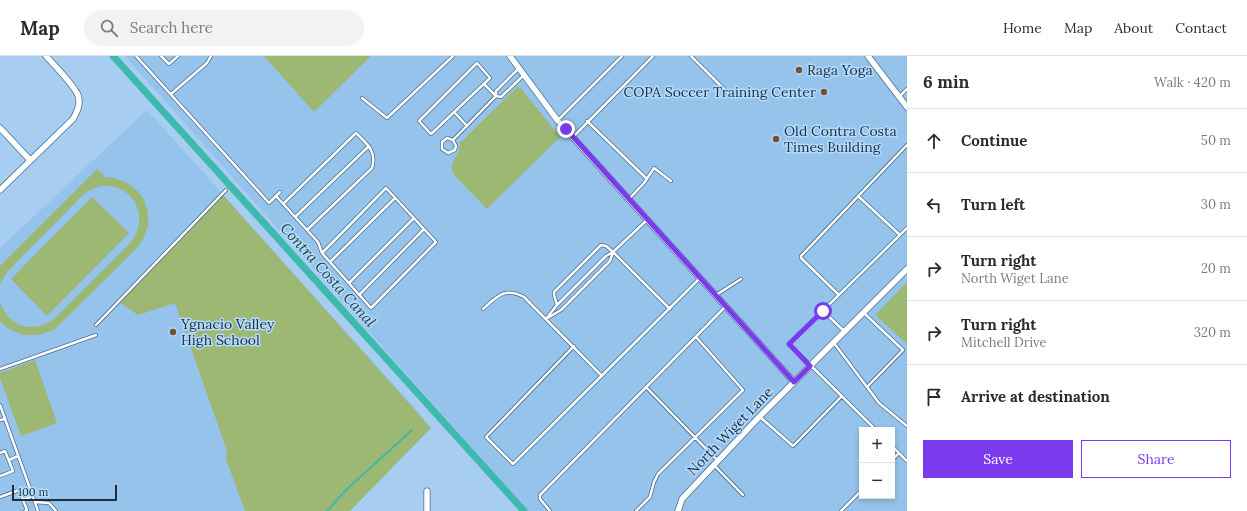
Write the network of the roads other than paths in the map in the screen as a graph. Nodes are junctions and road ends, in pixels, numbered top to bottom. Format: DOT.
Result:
graph roads {
  1 [pos="46,56"];
  2 [pos="136,56"];
  3 [pos="162,56"];
  4 [pos="178,56"];
  5 [pos="211,56"];
  6 [pos="453,56"];
  7 [pos="510,56"];
  8 [pos="622,56"];
  9 [pos="652,56"];
  10 [pos="691,56"];
  11 [pos="868,56"];
  12 [pos="519,68"];
  13 [pos="524,75"];
  14 [pos="484,84"];
  15 [pos="907,89"];
  16 [pos="171,94"];
  17 [pos="729,94"];
  18 [pos="496,96"];
  19 [pos="899,96"];
  20 [pos="362,98"];
  21 [pos="907,107"];
  22 [pos="454,112"];
  23 [pos="558,121"];
  24 [pos="587,121"];
  25 [pos="467,126"];
  26 [pos="0,128"];
  27 [pos="573,137"];
  28 [pos="453,140"];
  29 [pos="907,145"];
  30 [pos="369,146"];
  31 [pos="30,160"];
  32 [pos="647,179"];
  33 [pos="671,181"];
  34 [pos="0,190"];
  35 [pos="226,190"];
  36 [pos="280,192"];
  37 [pos="276,196"];
  38 [pos="858,196"];
  39 [pos="395,198"];
  40 [pos="629,199"];
  41 [pos="283,204"];
  42 [pos="295,217"];
  43 [pos="414,218"];
  44 [pos="647,219"];
  45 [pos="907,228"];
  46 [pos="424,229"];
  47 [pos="306,230"];
  48 [pos="900,235"];
  49 [pos="613,252"];
  50 [pos="322,253"];
  51 [pos="330,262"];
  52 [pos="907,270"];
  53 [pos="700,277"];
  54 [pos="740,279"];
  55 [pos="349,283"];
  56 [pos="359,295"];
  57 [pos="716,295"];
  58 [pos="839,295"];
  59 [pos="557,305"];
  60 [pos="726,306"];
  61 [pos="483,309"];
  62 [pos="670,309"];
  63 [pos="823,311"];
  64 [pos="864,313"];
  65 [pos="546,319"];
  66 [pos="96,325"];
  67 [pos="844,332"];
  68 [pos="96,334"];
  69 [pos="696,337"];
  70 [pos="833,343"];
  71 [pos="574,346"];
  72 [pos="810,366"];
  73 [pos="0,369"];
  74 [pos="602,376"];
  75 [pos="794,382"];
  76 [pos="646,387"];
  77 [pos="867,387"];
  78 [pos="842,396"];
  79 [pos="0,405"];
  80 [pos="760,416"];
  81 [pos="5,419"];
  82 [pos="0,420"];
  83 [pos="907,426"];
  84 [pos="873,427"];
  85 [pos="696,437"];
  86 [pos="895,449"];
  87 [pos="0,453"];
  88 [pos="899,453"];
  89 [pos="18,456"];
  90 [pos="895,457"];
  91 [pos="9,460"];
  92 [pos="907,461"];
  93 [pos="716,463"];
  94 [pos="0,476"];
  95 [pos="427,492"];
  96 [pos="859,493"];
  97 [pos="743,495"];
  98 [pos="33,496"];
  99 [pos="0,497"];
  100 [pos="23,500"];
  101 [pos="35,502"];
  102 [pos="25,511"];
  103 [pos="38,511"];
  104 [pos="56,511"];
  105 [pos="427,511"];
  106 [pos="550,511"];
  107 [pos="636,511"];
  108 [pos="678,511"];
  109 [pos="841,511"];
  1 -- 31 [label="street"];
  2 -- 16 [label="lane"];
  3 -- 4 [label="lane"];
  5 -- 16 [label="lane"];
  6 -- 20 [label="lane"];
  7 -- 12 [label="street"];
  8 -- 23 [label="lane"];
  9 -- 24 [label="lane"];
  10 -- 17 [label="lane"];
  11 -- 19 [label="street"];
  12 -- 13 [label="street"];
  12 -- 18 [label="lane"];
  13 -- 18 [label="lane"];
  13 -- 23 [label="street"];
  14 -- 18 [label="lane"];
  14 -- 22 [label="lane"];
  14 -- 22 [label="lane"];
  15 -- 19 [label="lane"];
  16 -- 37 [label="lane"];
  18 -- 25 [label="lane"];
  19 -- 21 [label="street"];
  22 -- 25 [label="lane"];
  23 -- 27 [label="street"];
  24 -- 27 [label="lane"];
  24 -- 32 [label="lane"];
  25 -- 28 [label="lane"];
  26 -- 31 [label="street"];
  27 -- 40 [label="street"];
  28 -- 28 [label="lane"];
  29 -- 38 [label="lane"];
  30 -- 41 [label="lane"];
  30 -- 42 [label="lane"];
  30 -- 47 [label="lane"];
  31 -- 34 [label="street"];
  32 -- 33 [label="lane"];
  32 -- 40 [label="lane"];
  35 -- 66 [label="lane"];
  36 -- 37 [label="lane"];
  37 -- 41 [label="lane"];
  38 -- 48 [label="lane"];
  38 -- 58 [label="lane"];
  39 -- 43 [label="lane"];
  39 -- 50 [label="lane"];
  39 -- 51 [label="lane"];
  40 -- 44 [label="street"];
  41 -- 42 [label="lane"];
  42 -- 47 [label="lane"];
  43 -- 46 [label="lane"];
  43 -- 55 [label="lane"];
  44 -- 49 [label="lane"];
  44 -- 53 [label="street"];
  45 -- 48 [label="lane"];
  46 -- 56 [label="lane"];
  46 -- 56 [label="lane"];
  47 -- 50 [label="lane"];
  48 -- 58 [label="lane"];
  49 -- 59 [label="lane"];
  49 -- 59 [label="lane"];
  49 -- 62 [label="lane"];
  49 -- 65 [label="lane"];
  50 -- 51 [label="lane"];
  51 -- 55 [label="lane"];
  52 -- 64 [label="street, North Wiget Lane"];
  53 -- 57 [label="street"];
  53 -- 62 [label="lane"];
  54 -- 57 [label="lane"];
  55 -- 56 [label="lane"];
  57 -- 60 [label="street"];
  58 -- 63 [label="lane"];
  59 -- 65 [label="lane"];
  60 -- 69 [label="lane"];
  60 -- 75 [label="street"];
  61 -- 65 [label="lane"];
  62 -- 74 [label="lane"];
  63 -- 67 [label="lane"];
  63 -- 72 [label="lane"];
  64 -- 67 [label="street, North Wiget Lane"];
  64 -- 77 [label="lane"];
  65 -- 71 [label="lane"];
  67 -- 70 [label="street, North Wiget Lane"];
  68 -- 73 [label="lane"];
  69 -- 76 [label="lane"];
  69 -- 85 [label="lane"];
  70 -- 72 [label="street, North Wiget Lane"];
  70 -- 77 [label="lane"];
  71 -- 74 [label="lane"];
  71 -- 74 [label="lane"];
  72 -- 75 [label="street, North Wiget Lane"];
  72 -- 78 [label="lane"];
  75 -- 80 [label="street, North Wiget Lane"];
  76 -- 85 [label="lane"];
  76 -- 106 [label="lane"];
  77 -- 83 [label="lane"];
  78 -- 80 [label="lane"];
  78 -- 84 [label="lane"];
  79 -- 81 [label="lane"];
  80 -- 93 [label="street, North Wiget Lane"];
  81 -- 82 [label="lane"];
  81 -- 89 [label="lane"];
  85 -- 93 [label="lane"];
  85 -- 107 [label="lane"];
  86 -- 88 [label="lane"];
  87 -- 91 [label="lane"];
  88 -- 90 [label="lane"];
  88 -- 92 [label="lane"];
  89 -- 91 [label="lane"];
  89 -- 98 [label="lane"];
  91 -- 94 [label="lane"];
  93 -- 97 [label="lane"];
  93 -- 108 [label="street, North Wiget Lane"];
  95 -- 105 [label="street"];
  96 -- 109 [label="lane"];
  98 -- 100 [label="lane"];
  98 -- 101 [label="lane"];
  99 -- 100 [label="lane"];
  100 -- 102 [label="lane"];
  101 -- 103 [label="lane"];
  101 -- 104 [label="lane"];
}
